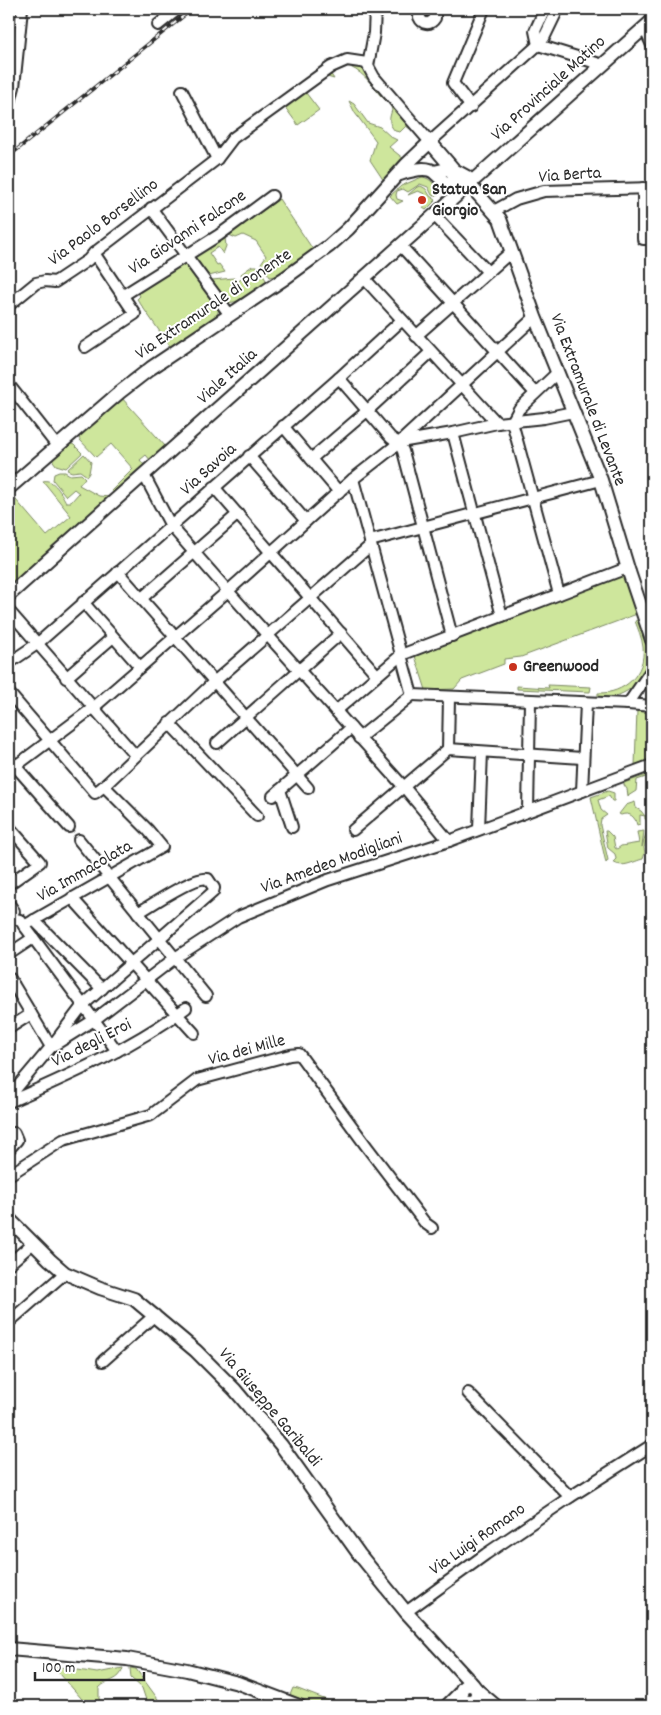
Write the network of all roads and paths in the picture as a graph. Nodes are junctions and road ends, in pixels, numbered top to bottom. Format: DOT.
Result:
graph roads {
  1 [pos="22,9"];
  2 [pos="178,9"];
  3 [pos="375,9"];
  4 [pos="423,9"];
  5 [pos="432,9"];
  6 [pos="484,9"];
  7 [pos="545,9"];
  8 [pos="558,9"];
  9 [pos="652,21"];
  10 [pos="158,25"];
  11 [pos="652,29"];
  12 [pos="538,45"];
  13 [pos="652,45"];
  14 [pos="367,63"];
  15 [pos="603,65"];
  16 [pos="182,90"];
  17 [pos="9,106"];
  18 [pos="471,107"];
  19 [pos="430,142"];
  20 [pos="216,159"];
  21 [pos="450,166"];
  22 [pos="434,172"];
  23 [pos="400,174"];
  24 [pos="442,182"];
  25 [pos="465,187"];
  26 [pos="648,188"];
  27 [pos="272,196"];
  28 [pos="151,208"];
  29 [pos="438,211"];
  30 [pos="494,211"];
  31 [pos="648,239"];
  32 [pos="400,245"];
  33 [pos="512,251"];
  34 [pos="94,253"];
  35 [pos="186,255"];
  36 [pos="488,272"];
  37 [pos="364,278"];
  38 [pos="122,296"];
  39 [pos="453,304"];
  40 [pos="9,305"];
  41 [pos="230,315"];
  42 [pos="535,317"];
  43 [pos="402,320"];
  44 [pos="416,336"];
  45 [pos="85,347"];
  46 [pos="431,352"];
  47 [pos="497,352"];
  48 [pos="557,373"];
  49 [pos="339,378"];
  50 [pos="462,384"];
  51 [pos="9,385"];
  52 [pos="535,392"];
  53 [pos="367,411"];
  54 [pos="573,412"];
  55 [pos="512,422"];
  56 [pos="497,424"];
  57 [pos="283,426"];
  58 [pos="453,434"];
  59 [pos="399,442"];
  60 [pos="57,446"];
  61 [pos="249,456"];
  62 [pos="311,459"];
  63 [pos="144,474"];
  64 [pos="353,479"];
  65 [pos="601,480"];
  66 [pos="214,487"];
  67 [pos="9,488"];
  68 [pos="339,492"];
  69 [pos="533,498"];
  70 [pos="474,513"];
  71 [pos="238,514"];
  72 [pos="306,521"];
  73 [pos="171,526"];
  74 [pos="423,527"];
  75 [pos="371,543"];
  76 [pos="194,552"];
  77 [pos="271,552"];
  78 [pos="628,568"];
  79 [pos="118,572"];
  80 [pos="228,591"];
  81 [pos="559,594"];
  82 [pos="9,595"];
  83 [pos="311,597"];
  84 [pos="142,598"];
  85 [pos="83,602"];
  86 [pos="9,611"];
  87 [pos="502,616"];
  88 [pos="340,633"];
  89 [pos="113,636"];
  90 [pos="268,636"];
  91 [pos="452,636"];
  92 [pos="175,637"];
  93 [pos="652,640"];
  94 [pos="37,644"];
  95 [pos="401,655"];
  96 [pos="9,662"];
  97 [pos="140,668"];
  98 [pos="652,669"];
  99 [pos="299,670"];
  100 [pos="377,675"];
  101 [pos="66,678"];
  102 [pos="214,682"];
  103 [pos="9,693"];
  104 [pos="412,695"];
  105 [pos="448,698"];
  106 [pos="530,701"];
  107 [pos="586,703"];
  108 [pos="628,704"];
  109 [pos="652,706"];
  110 [pos="93,708"];
  111 [pos="336,711"];
  112 [pos="247,717"];
  113 [pos="169,723"];
  114 [pos="350,728"];
  115 [pos="359,738"];
  116 [pos="50,741"];
  117 [pos="217,743"];
  118 [pos="448,749"];
  119 [pos="482,752"];
  120 [pos="135,755"];
  121 [pos="529,755"];
  122 [pos="582,758"];
  123 [pos="652,765"];
  124 [pos="11,766"];
  125 [pos="296,775"];
  126 [pos="104,786"];
  127 [pos="404,786"];
  128 [pos="308,788"];
  129 [pos="582,791"];
  130 [pos="528,811"];
  131 [pos="257,816"];
  132 [pos="9,827"];
  133 [pos="69,827"];
  134 [pos="292,828"];
  135 [pos="479,829"];
  136 [pos="353,830"];
  137 [pos="79,840"];
  138 [pos="449,841"];
  139 [pos="109,877"];
  140 [pos="9,884"];
  141 [pos="72,898"];
  142 [pos="11,911"];
  143 [pos="138,913"];
  144 [pos="34,920"];
  145 [pos="24,926"];
  146 [pos="33,938"];
  147 [pos="159,939"];
  148 [pos="9,954"];
  149 [pos="175,958"];
  150 [pos="131,964"];
  151 [pos="9,977"];
  152 [pos="145,979"];
  153 [pos="102,989"];
  154 [pos="206,996"];
  155 [pos="83,1005"];
  156 [pos="186,1008"];
  157 [pos="32,1014"];
  158 [pos="177,1015"];
  159 [pos="94,1020"];
  160 [pos="9,1028"];
  161 [pos="194,1033"];
  162 [pos="51,1047"];
  163 [pos="117,1051"];
  164 [pos="9,1097"];
  165 [pos="9,1102"];
  166 [pos="9,1134"];
  167 [pos="9,1149"];
  168 [pos="9,1175"];
  169 [pos="9,1219"];
  170 [pos="432,1228"];
  171 [pos="33,1243"];
  172 [pos="9,1264"];
  173 [pos="65,1273"];
  174 [pos="155,1315"];
  175 [pos="9,1322"];
  176 [pos="103,1361"];
  177 [pos="468,1393"];
  178 [pos="652,1445"];
  179 [pos="570,1496"];
  180 [pos="406,1612"];
  181 [pos="9,1649"];
  182 [pos="468,1695"];
  183 [pos="493,1703"];
  184 [pos="299,1706"];
  185 [pos="447,1706"];
  1 -- 17 [label="street"];
  2 -- 10 [label="street"];
  3 -- 14 [label="street"];
  4 -- 5 [label="street"];
  6 -- 18 [label="street"];
  7 -- 12 [label="street"];
  8 -- 12 [label="street"];
  9 -- 15 [label="main road, Via Provinciale Matino"];
  11 -- 13 [label="street"];
  12 -- 15 [label="street"];
  12 -- 18 [label="street"];
  14 -- 19 [label="street"];
  14 -- 20 [label="street, Via Paolo Borsellino"];
  15 -- 25 [label="main road, Via Provinciale Matino"];
  16 -- 20 [label="street"];
  18 -- 19 [label="street"];
  19 -- 21 [label="main road, Via Extramurale di Levante"];
  19 -- 23 [label="main road, Via Extramurale di Ponente"];
  20 -- 28 [label="street, Via Paolo Borsellino"];
  21 -- 22 [label="main road"];
  21 -- 25 [label="main road, Via Extramurale di Levante"];
  22 -- 23 [label="main road"];
  22 -- 24 [label="main road"];
  23 -- 41 [label="main road, Via Extramurale di Ponente"];
  24 -- 25 [label="main road"];
  24 -- 29 [label="main road"];
  25 -- 29 [label="main road, Viale Italia"];
  25 -- 30 [label="main road, Via Extramurale di Levante"];
  26 -- 30 [label="street, Via Berta"];
  26 -- 31 [label="street"];
  27 -- 35 [label="street, Via Giovanni Falcone"];
  28 -- 34 [label="street, Via Paolo Borsellino"];
  28 -- 35 [label="street"];
  29 -- 32 [label="main road, Viale Italia"];
  29 -- 36 [label="street"];
  30 -- 33 [label="main road, Via Extramurale di Levante"];
  32 -- 37 [label="main road, Viale Italia"];
  32 -- 39 [label="street"];
  33 -- 36 [label="street"];
  33 -- 42 [label="main road, Via Extramurale di Levante"];
  34 -- 38 [label="street"];
  34 -- 40 [label="street, Via Paolo Borsellino"];
  35 -- 38 [label="street, Via Giovanni Falcone"];
  35 -- 41 [label="street"];
  36 -- 39 [label="street"];
  37 -- 43 [label="street"];
  37 -- 63 [label="main road, Viale Italia"];
  38 -- 45 [label="street"];
  39 -- 44 [label="street"];
  39 -- 47 [label="street"];
  41 -- 60 [label="main road, Via Extramurale di Ponente"];
  42 -- 47 [label="street"];
  42 -- 48 [label="main road, Via Extramurale di Levante"];
  43 -- 44 [label="street"];
  43 -- 49 [label="street, Via Savoia"];
  44 -- 46 [label="street"];
  46 -- 50 [label="street"];
  46 -- 53 [label="street"];
  47 -- 50 [label="street"];
  47 -- 52 [label="street"];
  48 -- 52 [label="street"];
  48 -- 54 [label="main road, Via Extramurale di Levante"];
  49 -- 53 [label="street"];
  49 -- 57 [label="street, Via Savoia"];
  50 -- 56 [label="street"];
  50 -- 59 [label="street"];
  51 -- 60 [label="street"];
  52 -- 55 [label="street"];
  53 -- 59 [label="street"];
  53 -- 62 [label="street"];
  54 -- 55 [label="street"];
  54 -- 65 [label="main road, Via Extramurale di Levante"];
  55 -- 56 [label="street"];
  55 -- 69 [label="street"];
  56 -- 58 [label="street"];
  57 -- 61 [label="street, Via Savoia"];
  57 -- 62 [label="street"];
  58 -- 59 [label="street"];
  58 -- 70 [label="street"];
  59 -- 64 [label="street"];
  59 -- 74 [label="street"];
  60 -- 67 [label="main road, Via Extramurale di Ponente"];
  61 -- 66 [label="street, Via Savoia"];
  61 -- 72 [label="street"];
  62 -- 68 [label="street"];
  63 -- 73 [label="street"];
  63 -- 82 [label="main road, Viale Italia"];
  64 -- 68 [label="street"];
  64 -- 75 [label="street"];
  65 -- 69 [label="street"];
  65 -- 78 [label="main road, Via Extramurale di Levante"];
  66 -- 71 [label="street"];
  66 -- 73 [label="street, Via Savoia"];
  68 -- 72 [label="street"];
  69 -- 70 [label="street"];
  69 -- 81 [label="street"];
  70 -- 74 [label="street"];
  70 -- 87 [label="street"];
  71 -- 76 [label="street"];
  71 -- 77 [label="street"];
  72 -- 77 [label="street"];
  73 -- 76 [label="street"];
  73 -- 79 [label="street, Via Savoia"];
  74 -- 75 [label="street"];
  74 -- 91 [label="street"];
  75 -- 83 [label="street"];
  75 -- 95 [label="street"];
  76 -- 80 [label="street"];
  76 -- 84 [label="street"];
  77 -- 80 [label="street"];
  77 -- 83 [label="street"];
  78 -- 81 [label="street"];
  78 -- 93 [label="main road, Via Extramurale di Levante"];
  79 -- 84 [label="street"];
  79 -- 85 [label="street, Via Savoia"];
  80 -- 90 [label="street"];
  80 -- 92 [label="street"];
  81 -- 87 [label="street"];
  83 -- 88 [label="street"];
  83 -- 90 [label="street"];
  84 -- 92 [label="street"];
  85 -- 89 [label="street"];
  85 -- 94 [label="street, Via Savoia"];
  86 -- 94 [label="street"];
  87 -- 91 [label="street"];
  88 -- 99 [label="street"];
  88 -- 100 [label="street"];
  89 -- 97 [label="street"];
  89 -- 101 [label="street"];
  90 -- 99 [label="street"];
  90 -- 102 [label="street"];
  91 -- 95 [label="street"];
  92 -- 97 [label="street"];
  92 -- 102 [label="street"];
  94 -- 96 [label="street, Via Savoia"];
  94 -- 101 [label="street"];
  95 -- 100 [label="street"];
  95 -- 104 [label="street"];
  97 -- 110 [label="street"];
  98 -- 108 [label="street"];
  99 -- 111 [label="street"];
  99 -- 112 [label="street"];
  100 -- 111 [label="street"];
  101 -- 110 [label="street"];
  102 -- 112 [label="street"];
  102 -- 113 [label="street"];
  103 -- 116 [label="street"];
  104 -- 105 [label="street"];
  104 -- 115 [label="street"];
  105 -- 106 [label="street"];
  105 -- 118 [label="street"];
  106 -- 107 [label="street"];
  106 -- 121 [label="street"];
  107 -- 108 [label="street"];
  107 -- 122 [label="street"];
  108 -- 109 [label="street"];
  110 -- 116 [label="street"];
  110 -- 120 [label="street"];
  111 -- 114 [label="street"];
  112 -- 117 [label="street"];
  112 -- 125 [label="street"];
  113 -- 120 [label="street"];
  113 -- 131 [label="street"];
  114 -- 115 [label="street"];
  114 -- 125 [label="street"];
  115 -- 127 [label="street"];
  116 -- 124 [label="street"];
  116 -- 126 [label="street"];
  118 -- 119 [label="street"];
  118 -- 127 [label="street"];
  119 -- 121 [label="street"];
  119 -- 135 [label="street"];
  120 -- 126 [label="street"];
  121 -- 122 [label="street"];
  121 -- 130 [label="street"];
  122 -- 129 [label="street"];
  123 -- 129 [label="street, Via Amedeo Modigliani"];
  124 -- 133 [label="street"];
  125 -- 128 [label="street"];
  125 -- 134 [label="street"];
  126 -- 139 [label="street, Via Immacolata"];
  127 -- 136 [label="street"];
  127 -- 138 [label="street"];
  129 -- 130 [label="street, Via Amedeo Modigliani"];
  130 -- 135 [label="street, Via Amedeo Modigliani"];
  132 -- 140 [label="street"];
  135 -- 138 [label="street, Via Amedeo Modigliani"];
  137 -- 139 [label="street"];
  138 -- 149 [label="street, Via Amedeo Modigliani"];
  139 -- 141 [label="street, Via Immacolata"];
  139 -- 143 [label="street"];
  141 -- 144 [label="street, Via Immacolata"];
  141 -- 150 [label="street"];
  142 -- 145 [label="street"];
  143 -- 147 [label="street"];
  143 -- 147 [label="street"];
  144 -- 145 [label="street, Via Immacolata"];
  144 -- 153 [label="street"];
  145 -- 146 [label="street"];
  146 -- 148 [label="street"];
  146 -- 155 [label="street"];
  147 -- 149 [label="street"];
  147 -- 150 [label="street"];
  149 -- 152 [label="street, Via Amedeo Modigliani"];
  149 -- 154 [label="street"];
  150 -- 152 [label="street"];
  150 -- 153 [label="street"];
  151 -- 157 [label="street"];
  152 -- 158 [label="street"];
  152 -- 159 [label="street, Via Amedeo Modigliani"];
  153 -- 155 [label="street"];
  155 -- 159 [label="street"];
  155 -- 162 [label="street"];
  156 -- 158 [label="street, Via degli Eroi"];
  157 -- 160 [label="street"];
  157 -- 162 [label="street"];
  158 -- 161 [label="street"];
  158 -- 163 [label="street, Via degli Eroi"];
  159 -- 162 [label="street, Via Amedeo Modigliani"];
  159 -- 163 [label="street"];
  162 -- 164 [label="street"];
  163 -- 165 [label="street, Via degli Eroi"];
  166 -- 167 [label="street"];
  168 -- 170 [label="street, Via dei Mille"];
  169 -- 171 [label="main road, Via Giuseppe Garibaldi"];
  171 -- 172 [label="street"];
  171 -- 173 [label="main road, Via Giuseppe Garibaldi"];
  173 -- 174 [label="main road, Via Giuseppe Garibaldi"];
  173 -- 175 [label="street"];
  174 -- 176 [label="street"];
  174 -- 180 [label="main road, Via Giuseppe Garibaldi"];
  177 -- 179 [label="street"];
  178 -- 179 [label="street, Via Luigi Romano"];
  179 -- 180 [label="street, Via Luigi Romano"];
  180 -- 182 [label="main road, Via Giuseppe Garibaldi"];
  181 -- 184 [label="main road"];
  182 -- 183 [label="main road"];
  182 -- 185 [label="main road"];
}
